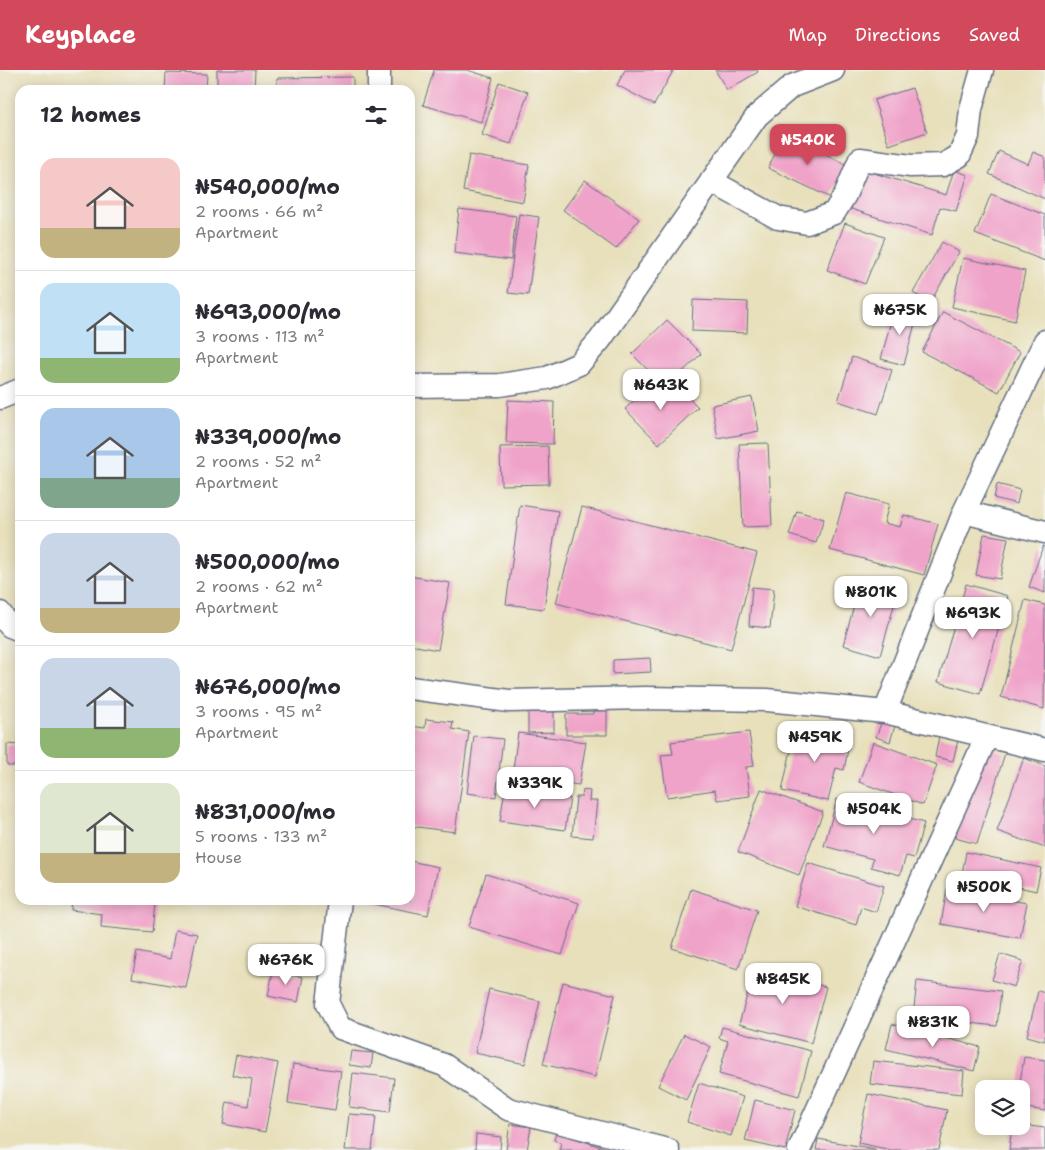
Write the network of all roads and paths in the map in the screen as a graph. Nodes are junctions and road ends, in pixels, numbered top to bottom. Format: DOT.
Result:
graph roads {
  1 [pos="379,70"];
  2 [pos="833,70"];
  3 [pos="982,70"];
  4 [pos="379,85"];
  5 [pos="711,181"];
  6 [pos="1045,341"];
  7 [pos="415,386"];
  8 [pos="15,392"];
  9 [pos="0,398"];
  10 [pos="964,512"];
  11 [pos="1045,532"];
  12 [pos="0,614"];
  13 [pos="15,628"];
  14 [pos="415,689"];
  15 [pos="885,712"];
  16 [pos="987,736"];
  17 [pos="1045,750"];
  18 [pos="339,905"];
  19 [pos="668,1150"];
  20 [pos="799,1150"];
  1 -- 4 [label="street"];
  2 -- 5 [label="street"];
  3 -- 5 [label="street"];
  5 -- 7 [label="street"];
  6 -- 10 [label="street"];
  8 -- 9 [label="street"];
  10 -- 11 [label="street"];
  10 -- 15 [label="street"];
  12 -- 13 [label="street"];
  14 -- 15 [label="street"];
  15 -- 16 [label="street"];
  16 -- 17 [label="street"];
  16 -- 20 [label="street"];
  18 -- 19 [label="street"];
}
